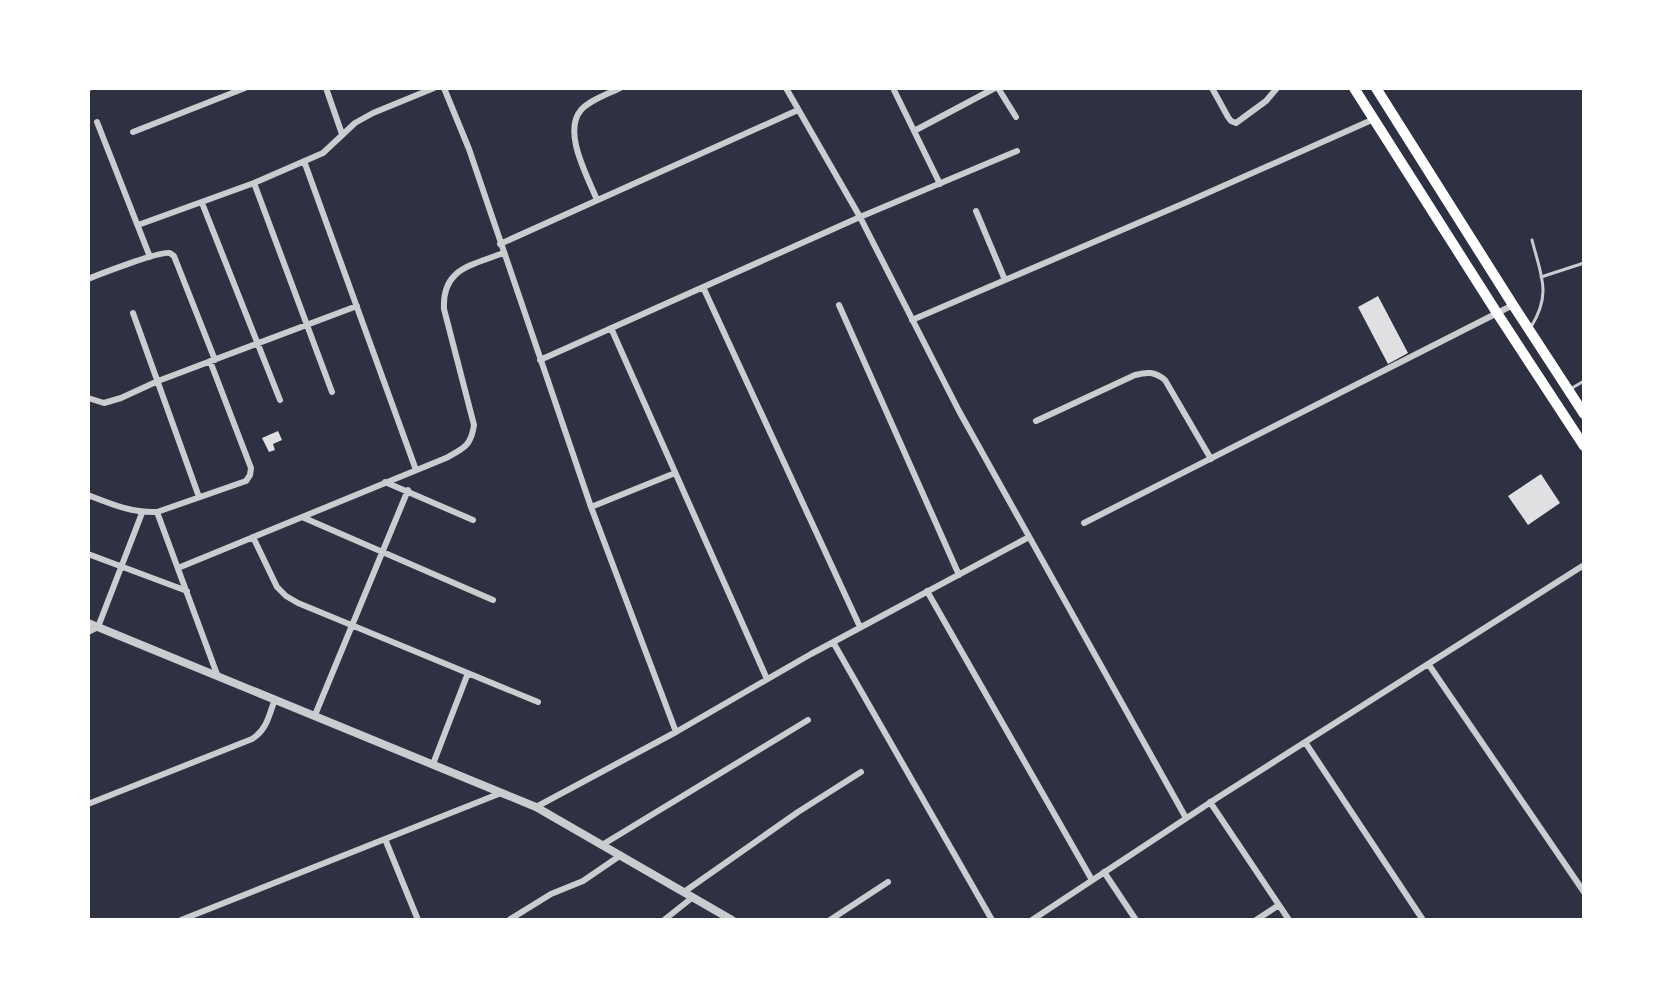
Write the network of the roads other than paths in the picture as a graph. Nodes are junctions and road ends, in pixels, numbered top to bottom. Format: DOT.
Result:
graph roads {
  1 [pos="245,88"];
  2 [pos="326,88"];
  3 [pos="434,88"];
  4 [pos="444,88"];
  5 [pos="620,88"];
  6 [pos="786,88"];
  7 [pos="893,88"];
  8 [pos="996,88"];
  9 [pos="1212,88"];
  10 [pos="1277,88"];
  11 [pos="1354,88"];
  12 [pos="1376,88"];
  13 [pos="798,110"];
  14 [pos="1016,117"];
  15 [pos="1374,119"];
  16 [pos="97,122"];
  17 [pos="914,131"];
  18 [pos="133,132"];
  19 [pos="342,134"];
  20 [pos="1017,151"];
  21 [pos="304,161"];
  22 [pos="254,183"];
  23 [pos="940,184"];
  24 [pos="597,200"];
  25 [pos="202,203"];
  26 [pos="976,211"];
  27 [pos="860,217"];
  28 [pos="138,225"];
  29 [pos="1532,240"];
  30 [pos="500,244"];
  31 [pos="503,253"];
  32 [pos="150,257"];
  33 [pos="1584,263"];
  34 [pos="88,267"];
  35 [pos="1541,277"];
  36 [pos="90,278"];
  37 [pos="1005,280"];
  38 [pos="703,287"];
  39 [pos="839,305"];
  40 [pos="1513,305"];
  41 [pos="357,306"];
  42 [pos="133,313"];
  43 [pos="1497,313"];
  44 [pos="912,320"];
  45 [pos="306,324"];
  46 [pos="611,328"];
  47 [pos="1529,330"];
  48 [pos="259,343"];
  49 [pos="212,360"];
  50 [pos="540,360"];
  51 [pos="158,381"];
  52 [pos="1584,381"];
  53 [pos="1568,390"];
  54 [pos="332,392"];
  55 [pos="88,398"];
  56 [pos="280,400"];
  57 [pos="1584,414"];
  58 [pos="1036,421"];
  59 [pos="1584,446"];
  60 [pos="1211,459"];
  61 [pos="416,470"];
  62 [pos="675,473"];
  63 [pos="385,482"];
  64 [pos="408,490"];
  65 [pos="88,495"];
  66 [pos="199,497"];
  67 [pos="591,507"];
  68 [pos="157,512"];
  69 [pos="142,513"];
  70 [pos="302,516"];
  71 [pos="473,520"];
  72 [pos="1084,523"];
  73 [pos="253,537"];
  74 [pos="1029,537"];
  75 [pos="382,550"];
  76 [pos="88,554"];
  77 [pos="1584,565"];
  78 [pos="121,567"];
  79 [pos="178,568"];
  80 [pos="959,575"];
  81 [pos="187,591"];
  82 [pos="927,591"];
  83 [pos="493,600"];
  84 [pos="88,623"];
  85 [pos="351,625"];
  86 [pos="98,627"];
  87 [pos="860,627"];
  88 [pos="88,632"];
  89 [pos="833,642"];
  90 [pos="1429,665"];
  91 [pos="468,673"];
  92 [pos="218,677"];
  93 [pos="767,679"];
  94 [pos="275,699"];
  95 [pos="538,702"];
  96 [pos="315,715"];
  97 [pos="808,720"];
  98 [pos="676,732"];
  99 [pos="1305,742"];
  100 [pos="433,764"];
  101 [pos="861,772"];
  102 [pos="501,793"];
  103 [pos="1210,802"];
  104 [pos="88,804"];
  105 [pos="536,807"];
  106 [pos="1186,818"];
  107 [pos="385,839"];
  108 [pos="602,845"];
  109 [pos="621,855"];
  110 [pos="1104,872"];
  111 [pos="1092,880"];
  112 [pos="888,882"];
  113 [pos="684,892"];
  114 [pos="1584,892"];
  115 [pos="693,897"];
  116 [pos="1279,905"];
  117 [pos="181,920"];
  118 [pos="418,920"];
  119 [pos="509,920"];
  120 [pos="664,920"];
  121 [pos="732,920"];
  122 [pos="830,920"];
  123 [pos="992,920"];
  124 [pos="1032,920"];
  125 [pos="1136,920"];
  126 [pos="1256,920"];
  127 [pos="1289,920"];
  128 [pos="1423,920"];
  1 -- 18 [label="street"];
  2 -- 19 [label="street"];
  3 -- 19 [label="street"];
  4 -- 30 [label="street"];
  5 -- 24 [label="street"];
  6 -- 13 [label="street"];
  7 -- 17 [label="street"];
  8 -- 14 [label="street"];
  8 -- 17 [label="street"];
  9 -- 10 [label="street"];
  11 -- 15 [label="main road"];
  12 -- 40 [label="main road"];
  13 -- 24 [label="street"];
  13 -- 27 [label="street"];
  15 -- 37 [label="street"];
  15 -- 43 [label="main road"];
  16 -- 28 [label="street"];
  17 -- 23 [label="street"];
  19 -- 21 [label="street"];
  20 -- 23 [label="street"];
  21 -- 22 [label="street"];
  21 -- 41 [label="street"];
  22 -- 25 [label="street"];
  22 -- 45 [label="street"];
  23 -- 27 [label="street"];
  24 -- 30 [label="street"];
  25 -- 28 [label="street"];
  25 -- 48 [label="street"];
  26 -- 37 [label="street"];
  27 -- 38 [label="street"];
  27 -- 44 [label="street"];
  28 -- 32 [label="street"];
  29 -- 35 [label="lane"];
  30 -- 31 [label="street"];
  31 -- 50 [label="street"];
  31 -- 61 [label="street"];
  32 -- 36 [label="street"];
  32 -- 49 [label="street"];
  33 -- 35 [label="lane"];
  34 -- 36 [label="street"];
  35 -- 47 [label="lane"];
  37 -- 44 [label="street"];
  38 -- 46 [label="street"];
  38 -- 87 [label="street"];
  39 -- 80 [label="street"];
  40 -- 43 [label="street"];
  40 -- 47 [label="main road"];
  41 -- 45 [label="street"];
  41 -- 61 [label="street"];
  42 -- 51 [label="street"];
  43 -- 59 [label="main road"];
  43 -- 60 [label="street"];
  44 -- 74 [label="street"];
  45 -- 48 [label="street"];
  45 -- 54 [label="street"];
  46 -- 50 [label="street"];
  46 -- 62 [label="street"];
  47 -- 53 [label="main road"];
  48 -- 49 [label="street"];
  48 -- 56 [label="street"];
  49 -- 51 [label="street"];
  49 -- 66 [label="street"];
  50 -- 67 [label="street"];
  51 -- 55 [label="street"];
  51 -- 66 [label="street"];
  52 -- 53 [label="lane"];
  53 -- 57 [label="main road"];
  58 -- 60 [label="street"];
  60 -- 72 [label="street"];
  61 -- 63 [label="street"];
  62 -- 67 [label="street"];
  62 -- 93 [label="street"];
  63 -- 64 [label="street"];
  63 -- 70 [label="street"];
  64 -- 71 [label="street"];
  64 -- 75 [label="street"];
  65 -- 69 [label="street"];
  66 -- 68 [label="street"];
  67 -- 98 [label="street"];
  68 -- 69 [label="street"];
  68 -- 79 [label="street"];
  69 -- 78 [label="street"];
  70 -- 73 [label="street"];
  70 -- 75 [label="street"];
  73 -- 79 [label="street"];
  73 -- 85 [label="street"];
  74 -- 80 [label="street"];
  74 -- 106 [label="street"];
  75 -- 83 [label="street"];
  75 -- 85 [label="street"];
  76 -- 78 [label="street"];
  77 -- 90 [label="street"];
  78 -- 81 [label="street"];
  78 -- 86 [label="street"];
  79 -- 81 [label="street"];
  80 -- 82 [label="street"];
  81 -- 92 [label="street"];
  82 -- 87 [label="street"];
  82 -- 111 [label="street"];
  84 -- 86 [label="street"];
  85 -- 91 [label="street"];
  85 -- 96 [label="street"];
  86 -- 88 [label="street"];
  86 -- 92 [label="street"];
  87 -- 89 [label="street"];
  89 -- 93 [label="street"];
  89 -- 123 [label="street"];
  90 -- 99 [label="street"];
  90 -- 114 [label="street"];
  91 -- 95 [label="street"];
  91 -- 100 [label="street"];
  92 -- 94 [label="street"];
  93 -- 98 [label="street"];
  94 -- 96 [label="street"];
  94 -- 104 [label="street"];
  96 -- 100 [label="street"];
  97 -- 108 [label="street"];
  98 -- 105 [label="street"];
  99 -- 103 [label="street"];
  99 -- 128 [label="street"];
  100 -- 102 [label="street"];
  101 -- 113 [label="street"];
  102 -- 105 [label="street"];
  102 -- 107 [label="street"];
  103 -- 106 [label="street"];
  103 -- 116 [label="street"];
  105 -- 108 [label="street"];
  106 -- 110 [label="street"];
  107 -- 117 [label="street"];
  107 -- 118 [label="street"];
  108 -- 109 [label="street"];
  109 -- 113 [label="street"];
  109 -- 119 [label="street"];
  110 -- 111 [label="street"];
  110 -- 125 [label="street"];
  111 -- 124 [label="street"];
  112 -- 122 [label="street"];
  113 -- 115 [label="street"];
  115 -- 120 [label="street"];
  115 -- 121 [label="street"];
  116 -- 126 [label="street"];
  116 -- 127 [label="street"];
}
